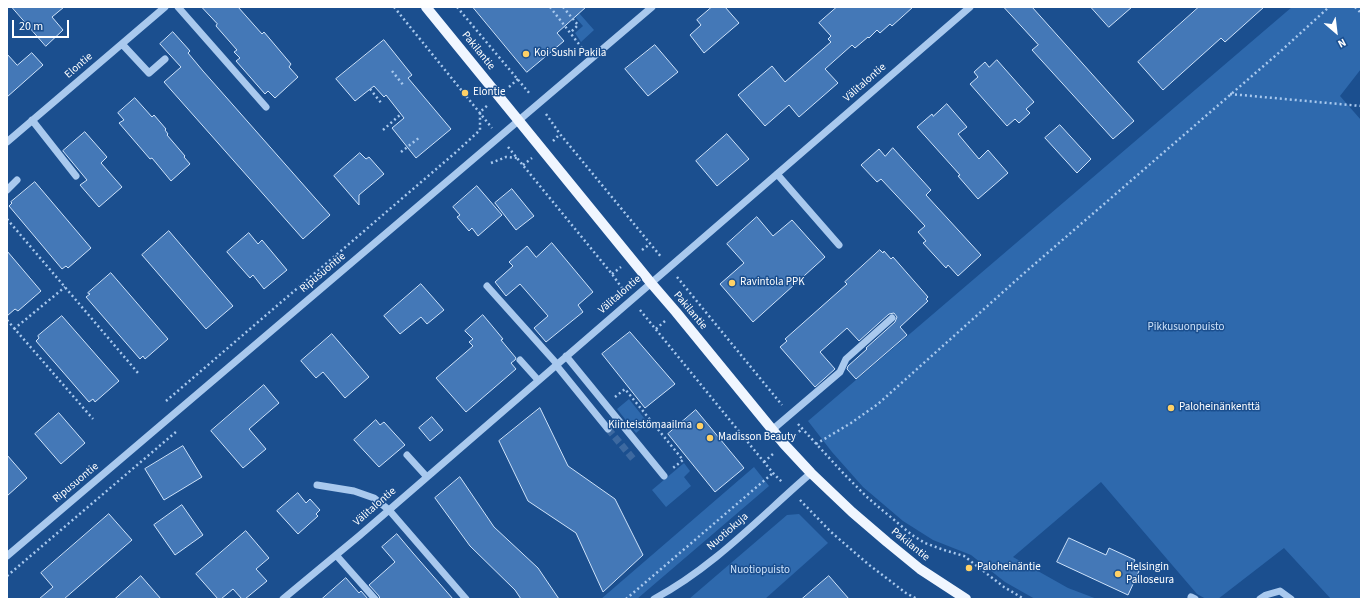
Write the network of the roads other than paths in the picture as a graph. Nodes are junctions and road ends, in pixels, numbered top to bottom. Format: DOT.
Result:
graph roads {
  1 [pos="165,7"];
  2 [pos="178,7"];
  3 [pos="426,7"];
  4 [pos="652,7"];
  5 [pos="970,7"];
  6 [pos="122,44"];
  7 [pos="165,59"];
  8 [pos="266,107"];
  9 [pos="32,120"];
  10 [pos="519,120"];
  11 [pos="7,142"];
  12 [pos="777,174"];
  13 [pos="76,176"];
  14 [pos="17,180"];
  15 [pos="7,190"];
  16 [pos="839,245"];
  17 [pos="651,284"];
  18 [pos="487,286"];
  19 [pos="892,318"];
  20 [pos="566,356"];
  21 [pos="520,360"];
  22 [pos="556,365"];
  23 [pos="538,380"];
  24 [pos="608,429"];
  25 [pos="772,430"];
  26 [pos="407,455"];
  27 [pos="811,473"];
  28 [pos="427,476"];
  29 [pos="664,476"];
  30 [pos="318,485"];
  31 [pos="389,510"];
  32 [pos="336,555"];
  33 [pos="7,556"];
  34 [pos="283,599"];
  35 [pos="375,599"];
  36 [pos="466,599"];
  37 [pos="654,599"];
  38 [pos="966,599"];
  39 [pos="1260,599"];
  40 [pos="1290,599"];
  1 -- 6 [label="street, Elontie"];
  2 -- 8 [label="street"];
  3 -- 10 [label="main road, Pakilantie"];
  4 -- 10 [label="street, Ripusuontie"];
  5 -- 12 [label="street, Välitalontie"];
  6 -- 7 [label="street"];
  6 -- 9 [label="street, Elontie"];
  9 -- 11 [label="street, Elontie"];
  9 -- 13 [label="street"];
  10 -- 17 [label="main road, Pakilantie"];
  10 -- 33 [label="street, Ripusuontie"];
  12 -- 16 [label="street"];
  12 -- 17 [label="street, Välitalontie"];
  14 -- 15 [label="street"];
  17 -- 20 [label="street, Välitalontie"];
  17 -- 25 [label="main road, Pakilantie"];
  18 -- 22 [label="street"];
  19 -- 25 [label="street"];
  20 -- 22 [label="street, Välitalontie"];
  20 -- 29 [label="street"];
  21 -- 23 [label="street"];
  22 -- 23 [label="street, Välitalontie"];
  22 -- 24 [label="street"];
  23 -- 28 [label="street, Välitalontie"];
  25 -- 27 [label="main road, Pakilantie"];
  26 -- 28 [label="street"];
  27 -- 37 [label="street, Nuotiokuja"];
  27 -- 38 [label="main road, Pakilantie"];
  28 -- 31 [label="street, Välitalontie"];
  30 -- 31 [label="street"];
  31 -- 32 [label="street, Välitalontie"];
  31 -- 36 [label="street"];
  32 -- 34 [label="street, Välitalontie"];
  32 -- 35 [label="street"];
  39 -- 40 [label="street"];
}
